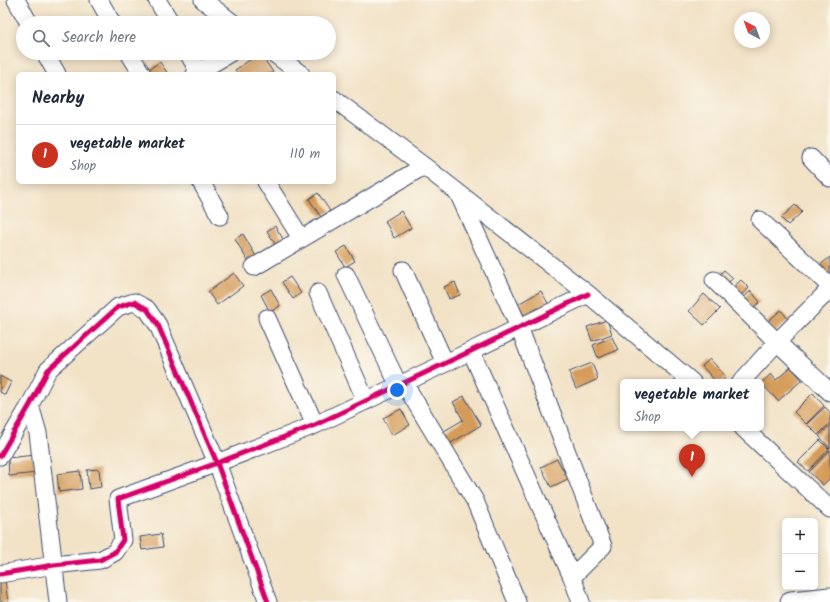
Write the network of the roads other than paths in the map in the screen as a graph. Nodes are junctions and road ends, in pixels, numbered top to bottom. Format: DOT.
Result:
graph roads {
  1 [pos="16,0"];
  2 [pos="98,0"];
  3 [pos="157,0"];
  4 [pos="203,0"];
  5 [pos="25,16"];
  6 [pos="108,16"];
  7 [pos="167,16"];
  8 [pos="224,16"];
  9 [pos="49,60"];
  10 [pos="133,60"];
  11 [pos="192,60"];
  12 [pos="219,60"];
  13 [pos="282,60"];
  14 [pos="56,72"];
  15 [pos="141,72"];
  16 [pos="198,72"];
  17 [pos="200,72"];
  18 [pos="298,72"];
  19 [pos="336,100"];
  20 [pos="811,158"];
  21 [pos="424,166"];
  22 [pos="830,178"];
  23 [pos="202,184"];
  24 [pos="267,184"];
  25 [pos="458,193"];
  26 [pos="220,216"];
  27 [pos="760,220"];
  28 [pos="301,238"];
  29 [pos="254,267"];
  30 [pos="403,270"];
  31 [pos="346,275"];
  32 [pos="714,280"];
  33 [pos="830,288"];
  34 [pos="318,293"];
  35 [pos="588,294"];
  36 [pos="267,318"];
  37 [pos="519,327"];
  38 [pos="777,342"];
  39 [pos="471,351"];
  40 [pos="445,363"];
  41 [pos="688,379"];
  42 [pos="744,379"];
  43 [pos="402,385"];
  44 [pos="830,392"];
  45 [pos="366,401"];
  46 [pos="30,405"];
  47 [pos="315,424"];
  48 [pos="746,431"];
  49 [pos="0,456"];
  50 [pos="217,463"];
  51 [pos="830,509"];
  52 [pos="54,565"];
  53 [pos="0,574"];
  54 [pos="572,577"];
  55 [pos="830,598"];
  56 [pos="58,602"];
  57 [pos="268,602"];
  58 [pos="518,602"];
  59 [pos="581,602"];
  60 [pos="791,602"];
  1 -- 5 [label="street"];
  2 -- 6 [label="street"];
  3 -- 7 [label="street"];
  4 -- 8 [label="street"];
  9 -- 14 [label="street"];
  10 -- 15 [label="street"];
  11 -- 16 [label="street"];
  12 -- 17 [label="street"];
  13 -- 18 [label="street"];
  19 -- 21 [label="street"];
  20 -- 22 [label="street"];
  21 -- 25 [label="street"];
  21 -- 28 [label="street"];
  23 -- 26 [label="street"];
  24 -- 28 [label="street"];
  25 -- 35 [label="street"];
  25 -- 37 [label="street"];
  27 -- 33 [label="street"];
  28 -- 29 [label="street"];
  30 -- 40 [label="street"];
  31 -- 43 [label="street"];
  32 -- 38 [label="street"];
  33 -- 38 [label="street"];
  34 -- 45 [label="street"];
  35 -- 37 [label="street"];
  35 -- 41 [label="street"];
  36 -- 47 [label="street"];
  37 -- 39 [label="street"];
  37 -- 54 [label="street"];
  38 -- 42 [label="street"];
  38 -- 44 [label="street"];
  39 -- 40 [label="street"];
  39 -- 54 [label="street"];
  40 -- 43 [label="street"];
  43 -- 45 [label="street"];
  43 -- 58 [label="street"];
  45 -- 47 [label="street"];
  46 -- 49 [label="street"];
  46 -- 50 [label="street"];
  46 -- 52 [label="street"];
  47 -- 50 [label="street"];
  48 -- 51 [label="street"];
  50 -- 52 [label="street"];
  50 -- 57 [label="street"];
  52 -- 53 [label="street"];
  52 -- 56 [label="street"];
  54 -- 59 [label="street"];
  55 -- 60 [label="street"];
}
